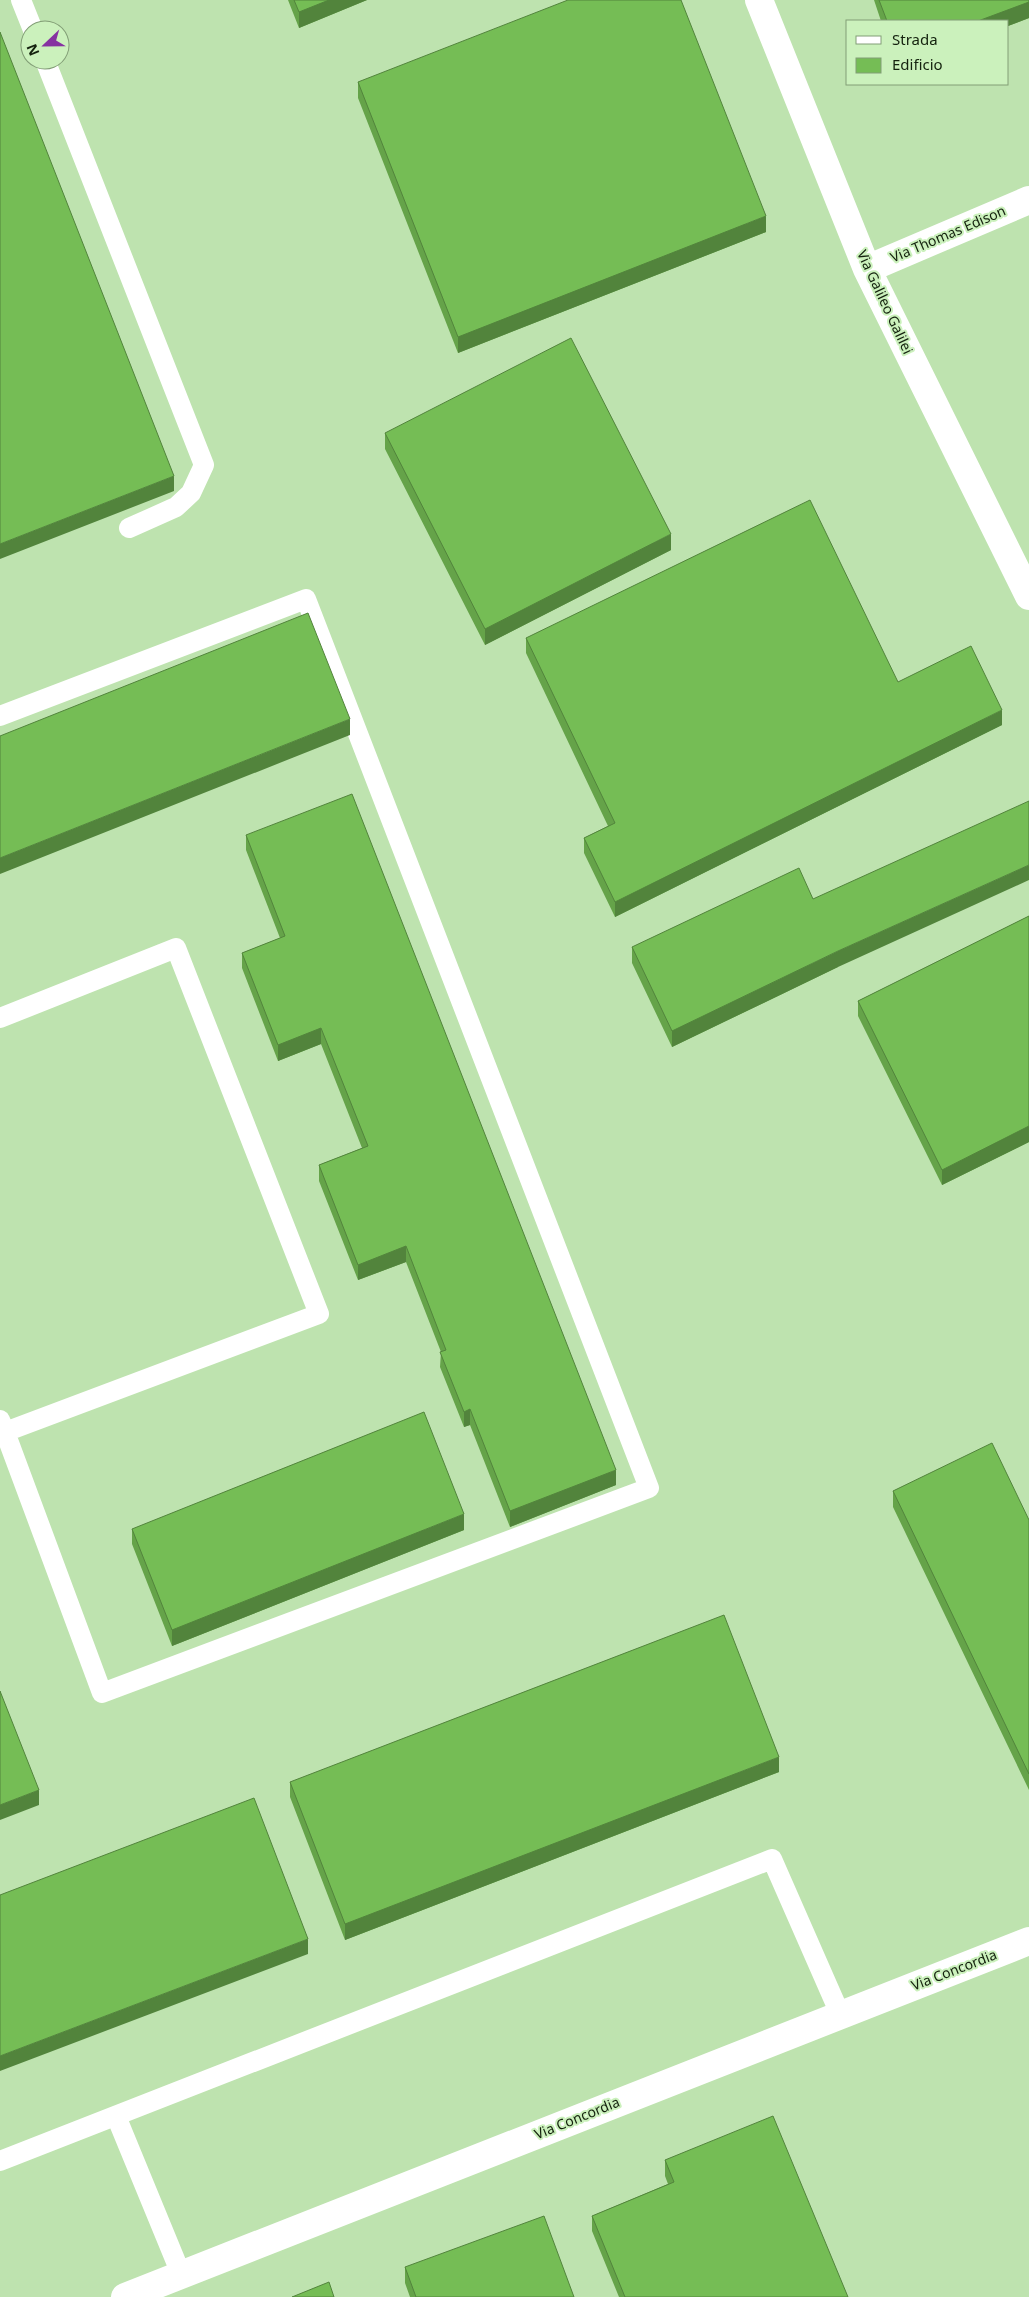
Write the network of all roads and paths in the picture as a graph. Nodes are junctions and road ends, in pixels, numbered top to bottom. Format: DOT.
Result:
graph roads {
  1 [pos="21,0"];
  2 [pos="759,0"];
  3 [pos="29,20"];
  4 [pos="49,70"];
  5 [pos="1029,200"];
  6 [pos="867,269"];
  7 [pos="128,528"];
  8 [pos="1029,596"];
  9 [pos="0,716"];
  10 [pos="0,1018"];
  11 [pos="2,1426"];
  12 [pos="1029,1941"];
  13 [pos="840,2014"];
  14 [pos="116,2116"];
  15 [pos="0,2161"];
  16 [pos="181,2274"];
  17 [pos="126,2297"];
  1 -- 3 [label="lane"];
  2 -- 6 [label="street, Via Galileo Galilei"];
  4 -- 7 [label="lane"];
  5 -- 6 [label="street, Via Thomas Edison"];
  6 -- 8 [label="street, Via Galileo Galilei"];
  9 -- 11 [label="lane"];
  10 -- 11 [label="lane"];
  12 -- 13 [label="street, Via Concordia"];
  13 -- 14 [label="lane"];
  13 -- 16 [label="street, Via Concordia"];
  14 -- 15 [label="lane"];
  14 -- 16 [label="lane"];
  16 -- 17 [label="street, Via Concordia"];
}
